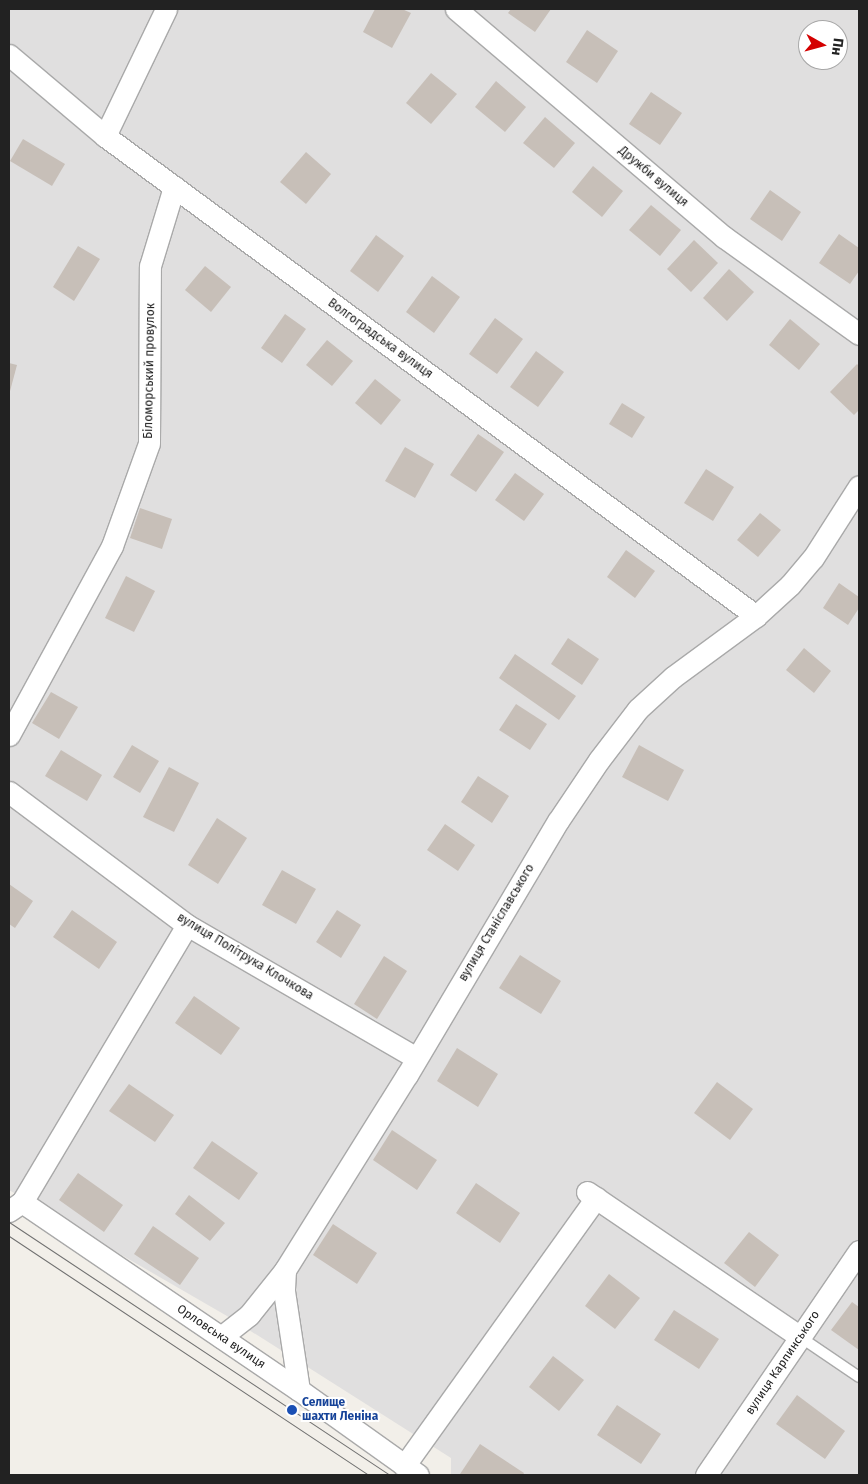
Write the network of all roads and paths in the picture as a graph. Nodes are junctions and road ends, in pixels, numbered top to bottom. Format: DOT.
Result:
graph roads {
  1 [pos="166,9"];
  2 [pos="456,9"];
  3 [pos="9,55"];
  4 [pos="105,136"];
  5 [pos="174,187"];
  6 [pos="859,334"];
  7 [pos="859,486"];
  8 [pos="756,616"];
  9 [pos="9,735"];
  10 [pos="9,792"];
  11 [pos="187,925"];
  12 [pos="416,1058"];
  13 [pos="15,1207"];
  14 [pos="859,1251"];
  15 [pos="285,1270"];
  16 [pos="221,1337"];
  17 [pos="800,1337"];
  18 [pos="859,1377"];
  19 [pos="299,1390"];
  20 [pos="411,1470"];
  21 [pos="706,1475"];
  1 -- 4 [label="street"];
  2 -- 6 [label="street, Дружби вулиця"];
  3 -- 4 [label="street, Волгоградська вулиця"];
  4 -- 5 [label="street, Волгоградська вулиця"];
  5 -- 8 [label="street, Волгоградська вулиця"];
  5 -- 9 [label="street, Біломорський провулок"];
  7 -- 8 [label="street, вулиця Станіславського"];
  8 -- 12 [label="street, вулиця Станіславського"];
  10 -- 11 [label="street, вулиця Політрука Клочкова"];
  11 -- 12 [label="street, вулиця Політрука Клочкова"];
  11 -- 13 [label="street"];
  12 -- 15 [label="street, вулиця Станіславського"];
  13 -- 16 [label="street, Орловська вулиця"];
  14 -- 17 [label="street, вулиця Карпинського"];
  15 -- 16 [label="street, вулиця Станіславського"];
  15 -- 19 [label="street"];
  16 -- 19 [label="street, Орловська вулиця"];
  17 -- 18 [label="lane"];
  17 -- 20 [label="street"];
  17 -- 21 [label="street, вулиця Карпинського"];
  19 -- 20 [label="street, Орловська вулиця"];
}
